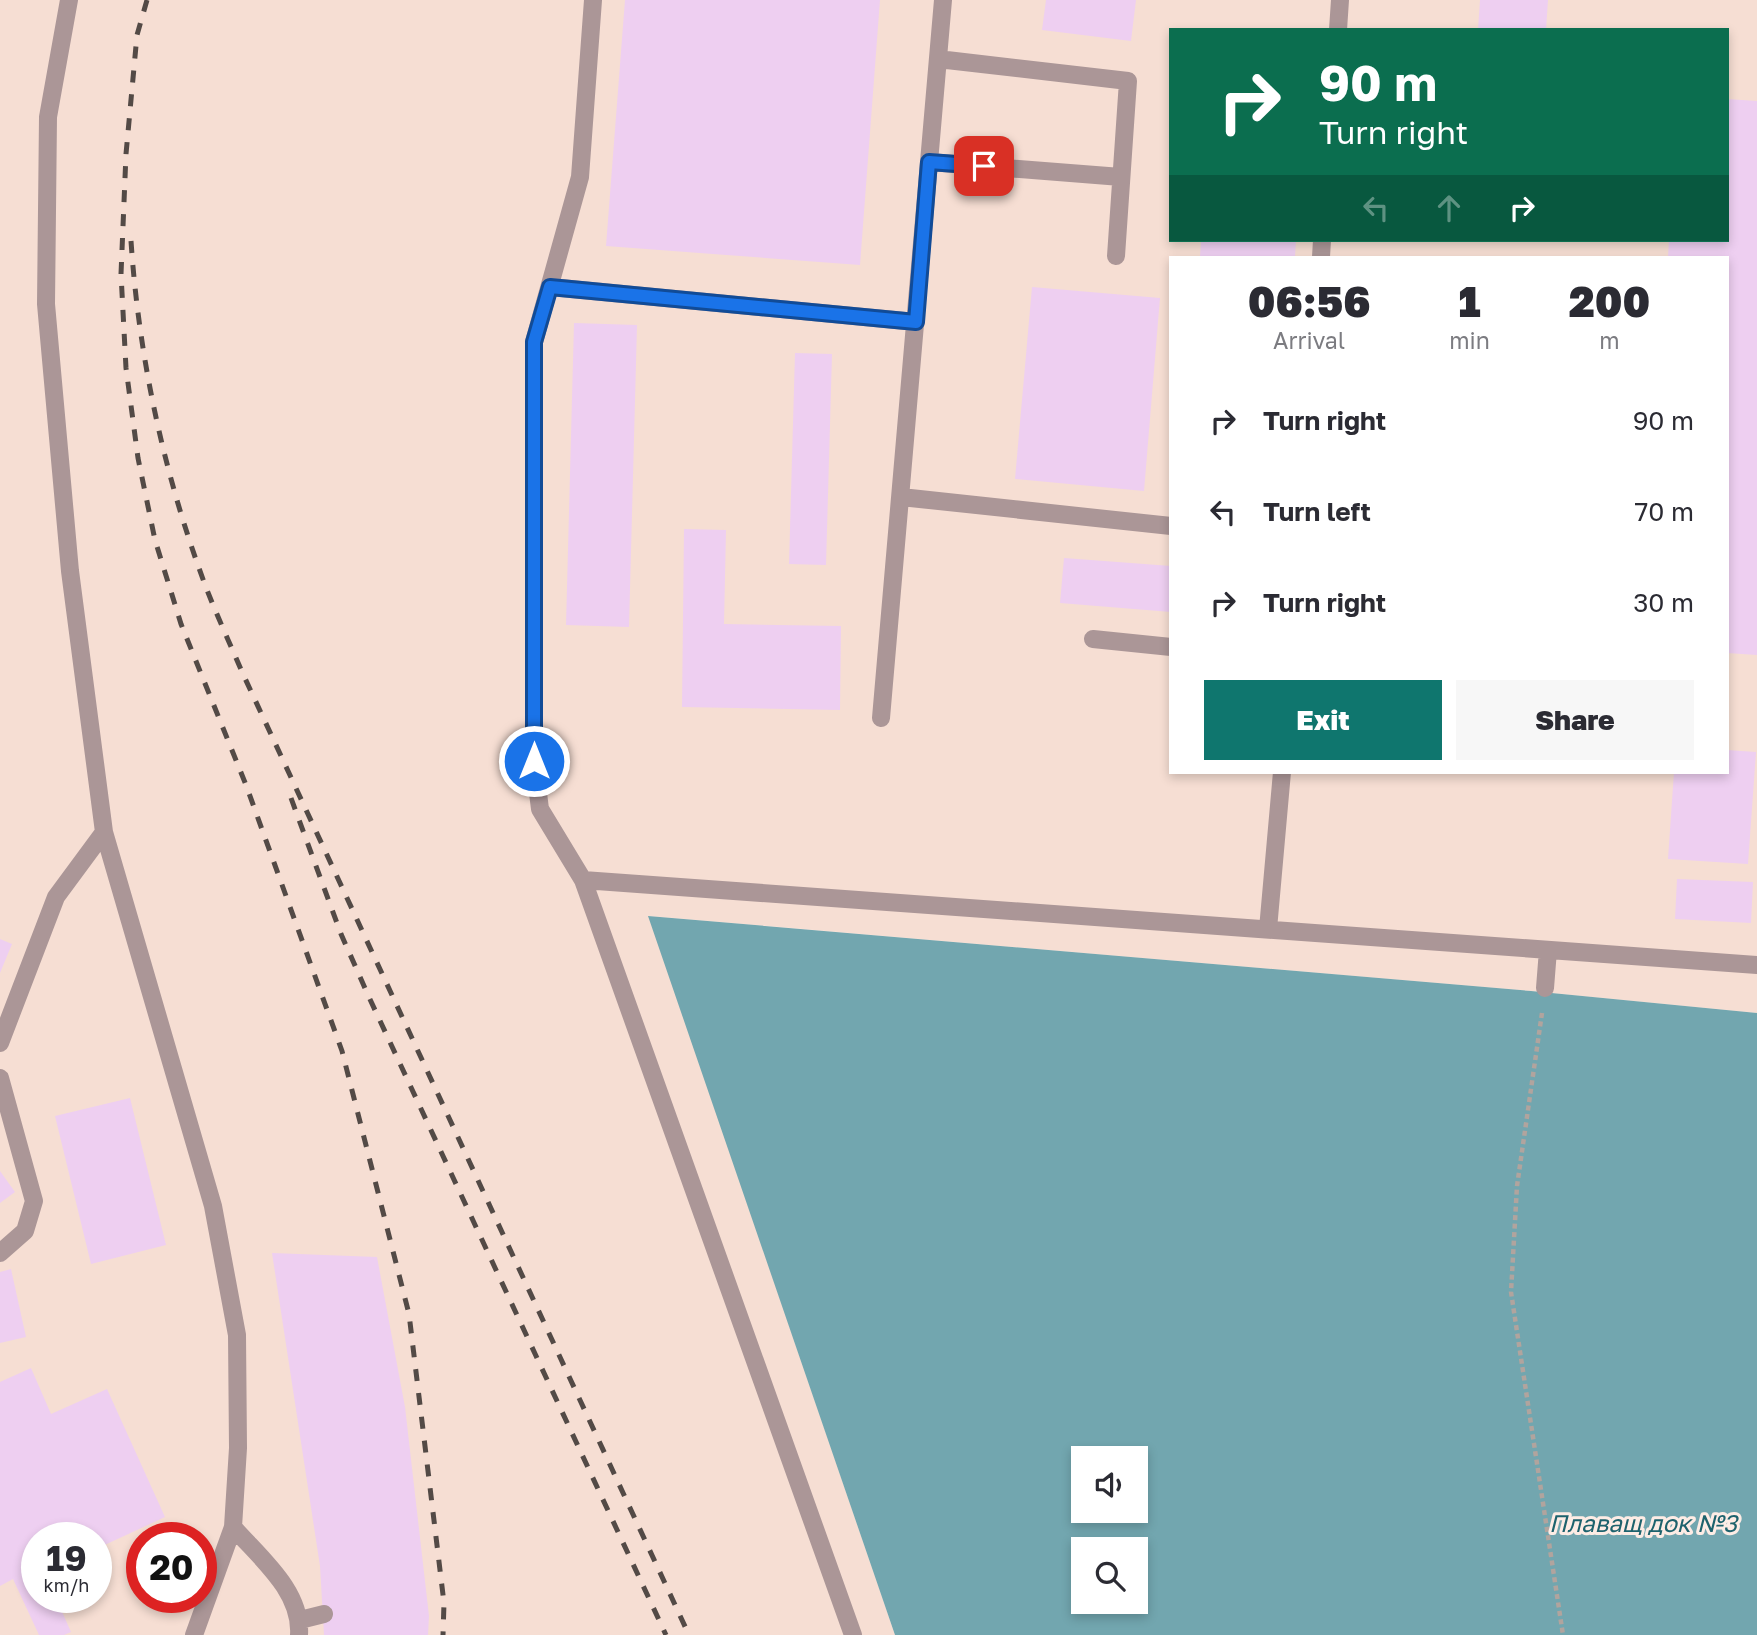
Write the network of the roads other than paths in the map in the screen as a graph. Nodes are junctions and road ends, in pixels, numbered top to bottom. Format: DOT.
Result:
graph roads {
  1 [pos="69,0"];
  2 [pos="593,0"];
  3 [pos="943,0"];
  4 [pos="1340,0"];
  5 [pos="1338,28"];
  6 [pos="938,59"];
  7 [pos="929,162"];
  8 [pos="1121,177"];
  9 [pos="1116,256"];
  10 [pos="550,287"];
  11 [pos="916,322"];
  12 [pos="901,497"];
  13 [pos="1169,526"];
  14 [pos="1093,639"];
  15 [pos="1169,647"];
  16 [pos="881,718"];
  17 [pos="1282,774"];
  18 [pos="104,832"];
  19 [pos="583,880"];
  20 [pos="1268,929"];
  21 [pos="1548,950"];
  22 [pos="1757,965"];
  23 [pos="1545,988"];
  24 [pos="0,1043"];
  25 [pos="0,1078"];
  26 [pos="0,1253"];
  27 [pos="233,1527"];
  28 [pos="324,1614"];
  29 [pos="300,1628"];
  30 [pos="194,1635"];
  31 [pos="853,1635"];
  1 -- 18 [label="street"];
  2 -- 10 [label="street"];
  3 -- 6 [label="street"];
  4 -- 5 [label="street"];
  6 -- 7 [label="street"];
  6 -- 8 [label="street"];
  7 -- 8 [label="street"];
  7 -- 11 [label="street"];
  8 -- 9 [label="street"];
  10 -- 11 [label="street"];
  10 -- 19 [label="street"];
  11 -- 12 [label="street"];
  12 -- 13 [label="street"];
  12 -- 16 [label="street"];
  14 -- 15 [label="street"];
  17 -- 20 [label="street"];
  18 -- 24 [label="street"];
  18 -- 27 [label="street"];
  19 -- 20 [label="street"];
  19 -- 31 [label="street"];
  20 -- 21 [label="street"];
  21 -- 22 [label="street"];
  21 -- 23 [label="street"];
  25 -- 26 [label="street"];
  27 -- 29 [label="street"];
  27 -- 30 [label="street"];
  28 -- 29 [label="street"];
}
